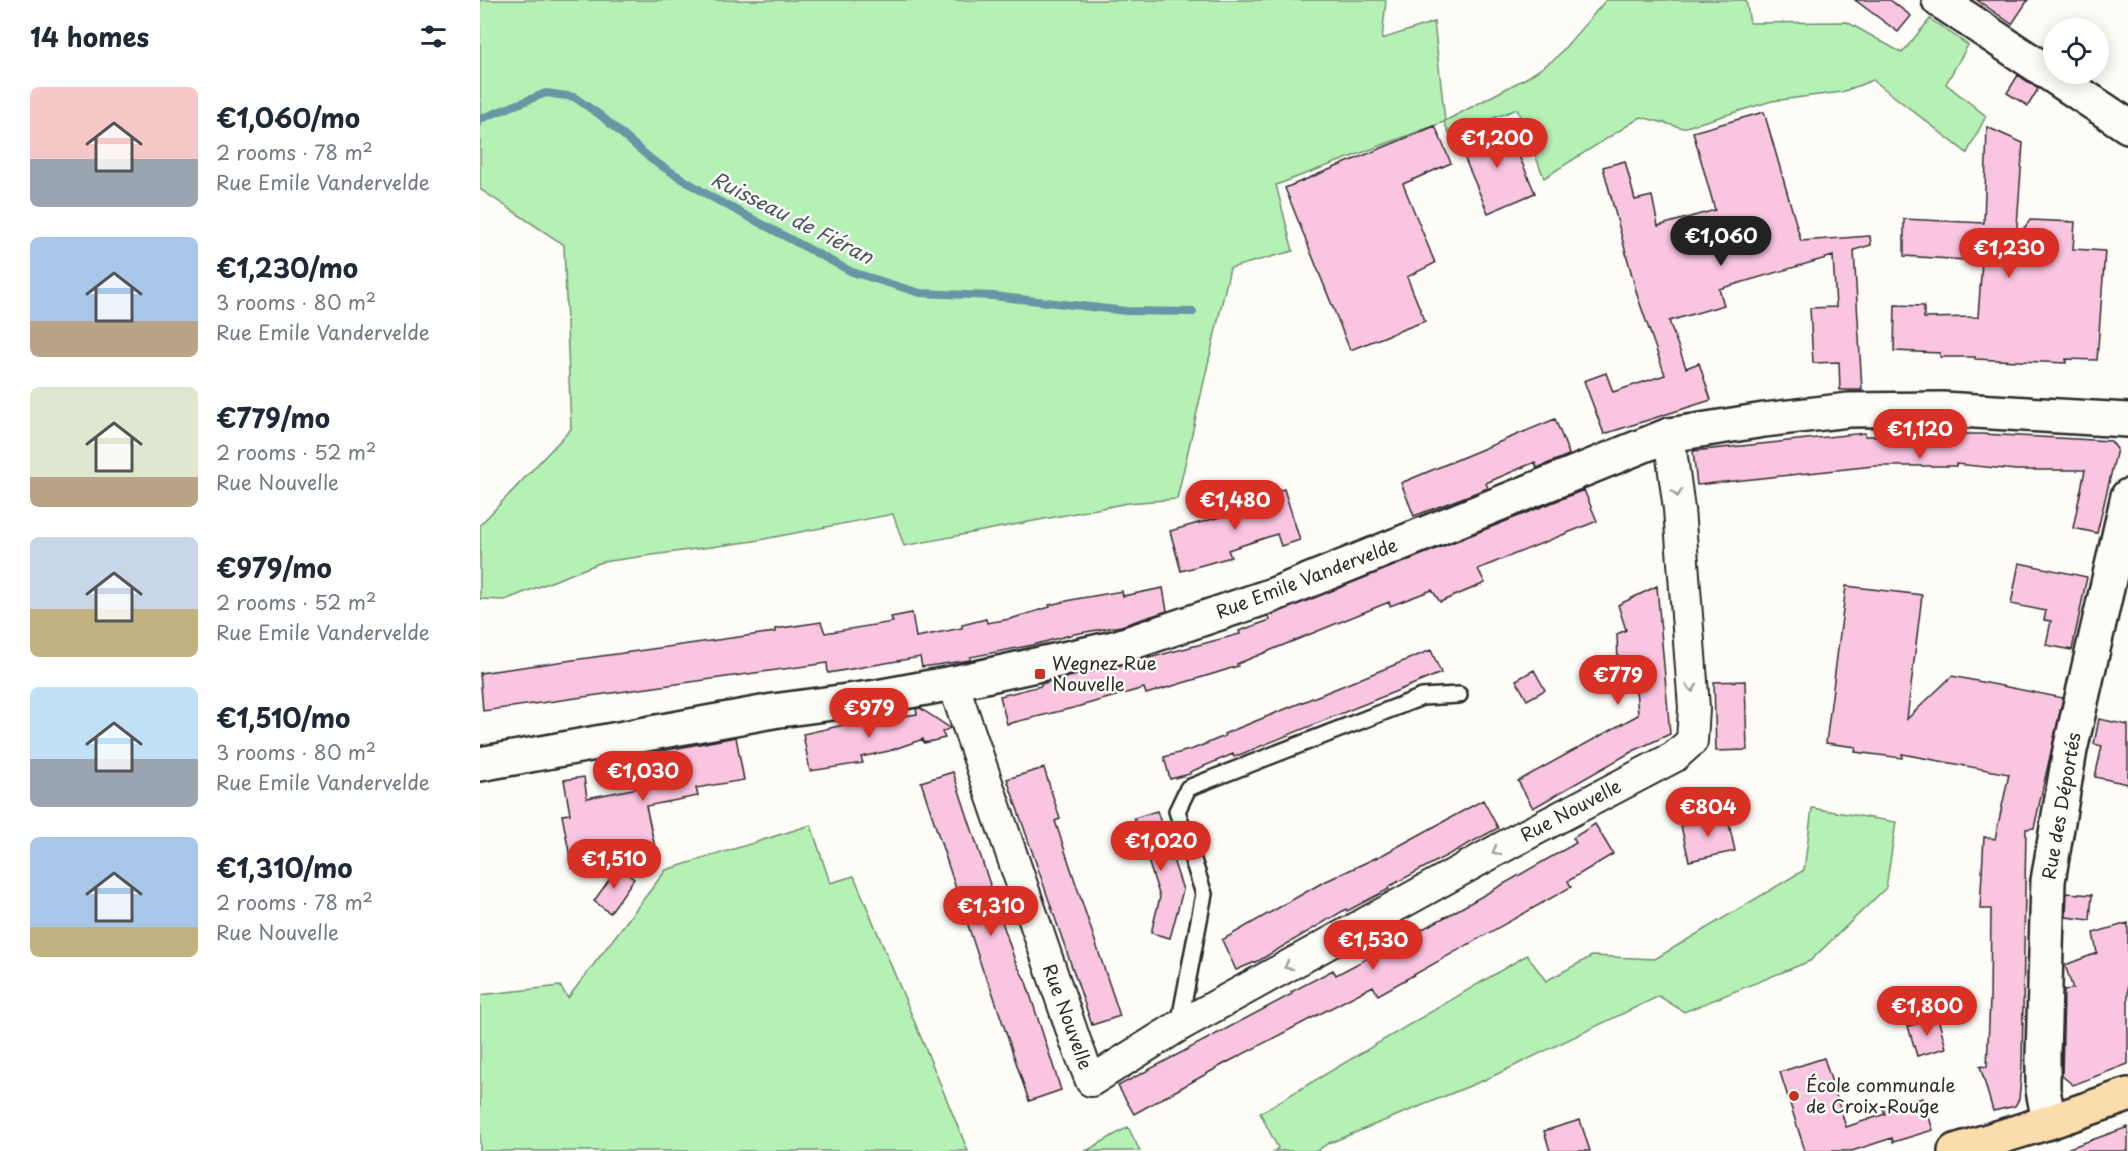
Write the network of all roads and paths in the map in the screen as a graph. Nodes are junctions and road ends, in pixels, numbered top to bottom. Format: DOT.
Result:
graph roads {
  1 [pos="1939,0"];
  2 [pos="2128,126"];
  3 [pos="2128,420"];
  4 [pos="1669,435"];
  5 [pos="2128,496"];
  6 [pos="953,683"];
  7 [pos="1459,695"];
  8 [pos="480,764"];
  9 [pos="1179,1026"];
  10 [pos="2128,1095"];
  11 [pos="2049,1122"];
  12 [pos="1954,1151"];
  1 -- 2 [label="street"];
  3 -- 4 [label="street, Rue Emile Vandervelde"];
  4 -- 6 [label="street, Rue Emile Vandervelde"];
  4 -- 9 [label="street, Rue Nouvelle, one-way"];
  5 -- 11 [label="street, Rue des Déportés"];
  6 -- 8 [label="street, Rue Emile Vandervelde"];
  6 -- 9 [label="street, Rue Nouvelle"];
  7 -- 9 [label="lane"];
  10 -- 11 [label="main road"];
  11 -- 12 [label="main road"];
}
